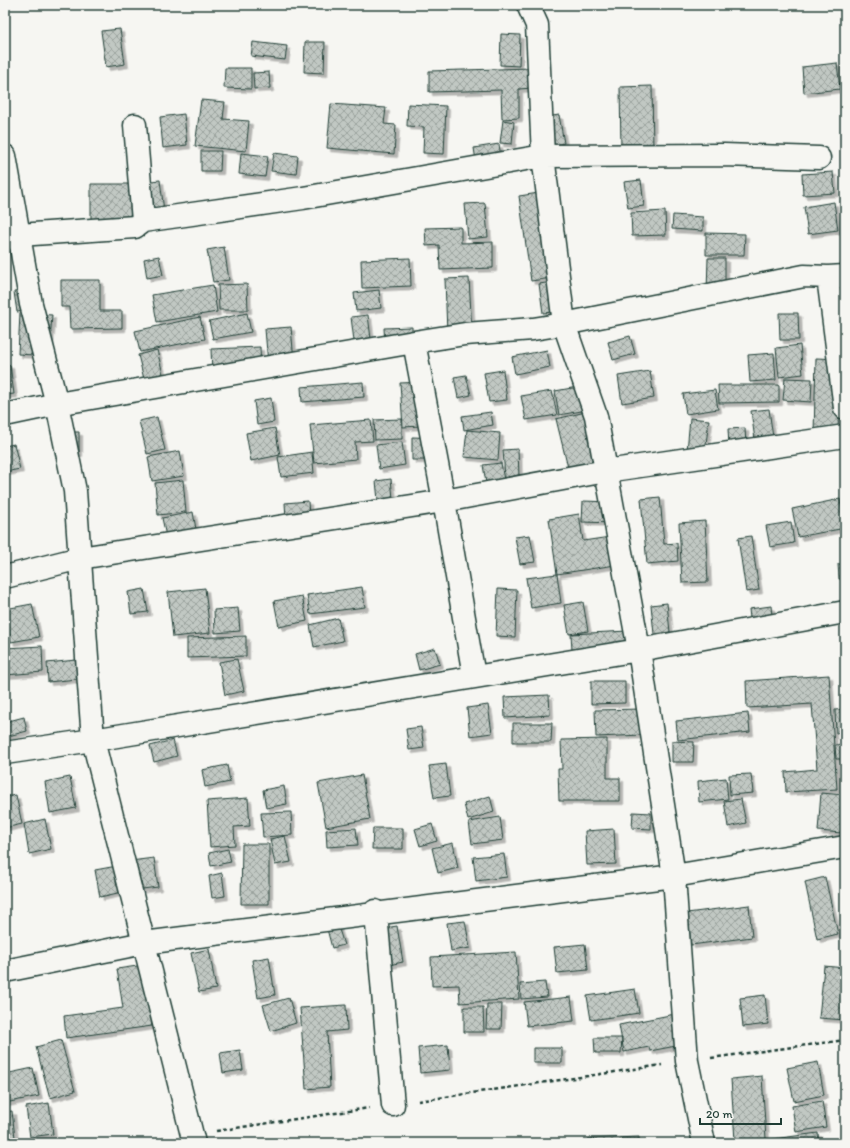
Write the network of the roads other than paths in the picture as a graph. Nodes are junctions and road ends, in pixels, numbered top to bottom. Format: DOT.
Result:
graph roads {
  1 [pos="528,5"];
  2 [pos="134,124"];
  3 [pos="5,156"];
  4 [pos="543,156"];
  5 [pos="819,158"];
  6 [pos="143,221"];
  7 [pos="12,237"];
  8 [pos="837,276"];
  9 [pos="564,324"];
  10 [pos="414,342"];
  11 [pos="57,404"];
  12 [pos="845,408"];
  13 [pos="5,415"];
  14 [pos="845,436"];
  15 [pos="606,471"];
  16 [pos="444,501"];
  17 [pos="80,558"];
  18 [pos="5,578"];
  19 [pos="845,612"];
  20 [pos="638,650"];
  21 [pos="474,676"];
  22 [pos="93,740"];
  23 [pos="5,752"];
  24 [pos="845,848"];
  25 [pos="674,876"];
  26 [pos="376,912"];
  27 [pos="144,943"];
  28 [pos="5,971"];
  29 [pos="393,1105"];
  30 [pos="193,1139"];
  31 [pos="704,1143"];
  1 -- 4 [label="street"];
  2 -- 6 [label="street"];
  3 -- 7 [label="street"];
  4 -- 5 [label="street"];
  4 -- 6 [label="street"];
  4 -- 9 [label="street"];
  6 -- 7 [label="street"];
  7 -- 11 [label="street"];
  8 -- 9 [label="street"];
  8 -- 12 [label="street"];
  9 -- 10 [label="street"];
  9 -- 15 [label="street"];
  10 -- 11 [label="street"];
  10 -- 16 [label="street"];
  11 -- 13 [label="street"];
  11 -- 17 [label="street"];
  14 -- 15 [label="street"];
  15 -- 16 [label="street"];
  15 -- 20 [label="street"];
  16 -- 17 [label="street"];
  16 -- 21 [label="street"];
  17 -- 18 [label="street"];
  17 -- 22 [label="street"];
  19 -- 20 [label="street"];
  20 -- 21 [label="street"];
  20 -- 25 [label="street"];
  21 -- 22 [label="street"];
  22 -- 23 [label="street"];
  22 -- 27 [label="street"];
  24 -- 25 [label="street"];
  25 -- 26 [label="street"];
  25 -- 31 [label="street"];
  26 -- 27 [label="street"];
  26 -- 29 [label="street"];
  27 -- 28 [label="street"];
  27 -- 30 [label="street"];
}
